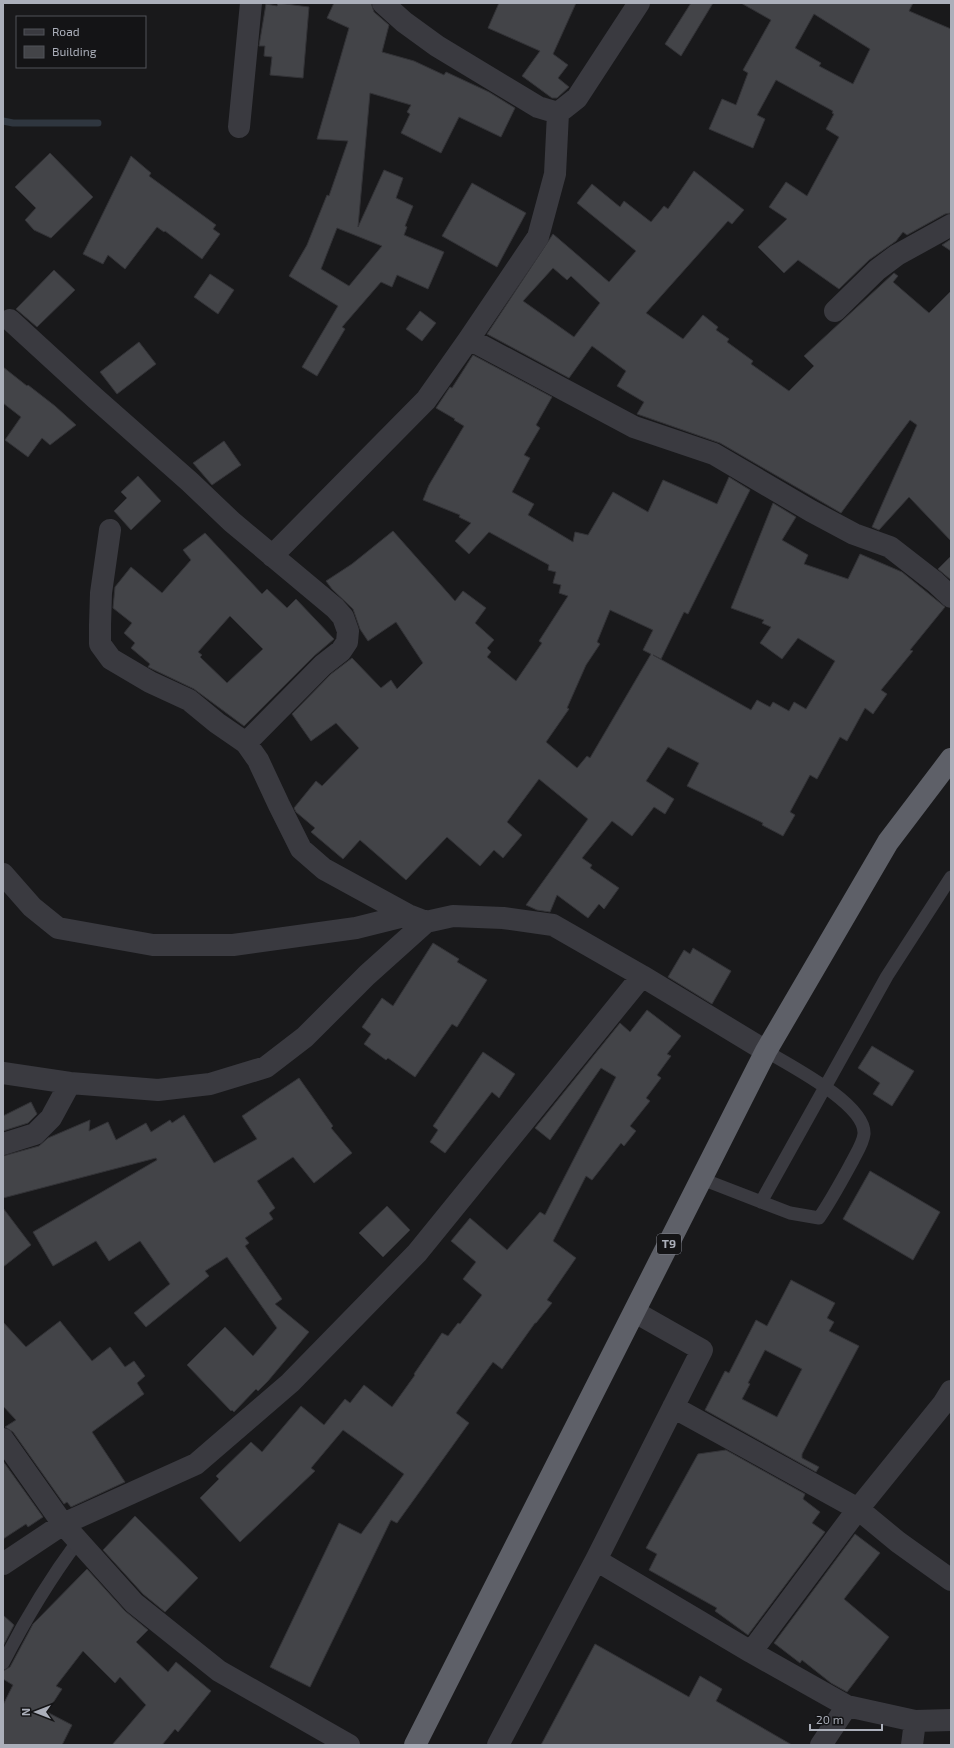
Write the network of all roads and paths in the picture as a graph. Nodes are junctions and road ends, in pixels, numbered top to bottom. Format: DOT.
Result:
graph roads {
  1 [pos="251,3"];
  2 [pos="383,3"];
  3 [pos="639,3"];
  4 [pos="558,113"];
  5 [pos="239,126"];
  6 [pos="951,225"];
  7 [pos="834,311"];
  8 [pos="10,320"];
  9 [pos="469,339"];
  10 [pos="110,530"];
  11 [pos="272,556"];
  12 [pos="951,598"];
  13 [pos="246,743"];
  14 [pos="951,759"];
  15 [pos="3,874"];
  16 [pos="951,877"];
  17 [pos="417,918"];
  18 [pos="642,976"];
  19 [pos="766,1051"];
  20 [pos="3,1073"];
  21 [pos="70,1083"];
  22 [pos="825,1086"];
  23 [pos="3,1144"];
  24 [pos="702,1179"];
  25 [pos="761,1202"];
  26 [pos="635,1312"];
  27 [pos="951,1391"];
  28 [pos="673,1407"];
  29 [pos="3,1439"];
  30 [pos="858,1509"];
  31 [pos="63,1524"];
  32 [pos="78,1541"];
  33 [pos="596,1560"];
  34 [pos="3,1564"];
  35 [pos="951,1580"];
  36 [pos="751,1652"];
  37 [pos="3,1663"];
  38 [pos="847,1706"];
  39 [pos="951,1720"];
  40 [pos="916,1721"];
  41 [pos="349,1745"];
  42 [pos="415,1745"];
  43 [pos="498,1745"];
  44 [pos="821,1745"];
  45 [pos="912,1745"];
  1 -- 5 [label="street"];
  2 -- 4 [label="street"];
  3 -- 4 [label="street"];
  4 -- 9 [label="street"];
  6 -- 7 [label="street"];
  8 -- 11 [label="street"];
  9 -- 11 [label="street"];
  9 -- 12 [label="street"];
  10 -- 13 [label="street"];
  11 -- 13 [label="street"];
  13 -- 17 [label="street"];
  14 -- 19 [label="highway, T9"];
  15 -- 17 [label="street"];
  16 -- 22 [label="lane"];
  17 -- 18 [label="street"];
  17 -- 21 [label="street"];
  18 -- 19 [label="street"];
  18 -- 31 [label="street"];
  19 -- 22 [label="lane"];
  19 -- 24 [label="highway, T9"];
  20 -- 21 [label="street"];
  21 -- 23 [label="street"];
  22 -- 25 [label="lane"];
  22 -- 25 [label="lane"];
  24 -- 25 [label="lane"];
  24 -- 26 [label="highway, T9"];
  26 -- 28 [label="street"];
  26 -- 42 [label="highway, T9"];
  27 -- 30 [label="street"];
  28 -- 30 [label="street"];
  28 -- 33 [label="street"];
  29 -- 31 [label="street"];
  30 -- 35 [label="street"];
  30 -- 36 [label="street"];
  31 -- 32 [label="street"];
  31 -- 34 [label="street"];
  32 -- 37 [label="lane"];
  32 -- 41 [label="street"];
  33 -- 36 [label="street"];
  33 -- 43 [label="street"];
  36 -- 38 [label="street"];
  38 -- 40 [label="street"];
  38 -- 44 [label="street"];
  39 -- 40 [label="street"];
  40 -- 45 [label="street"];
}
